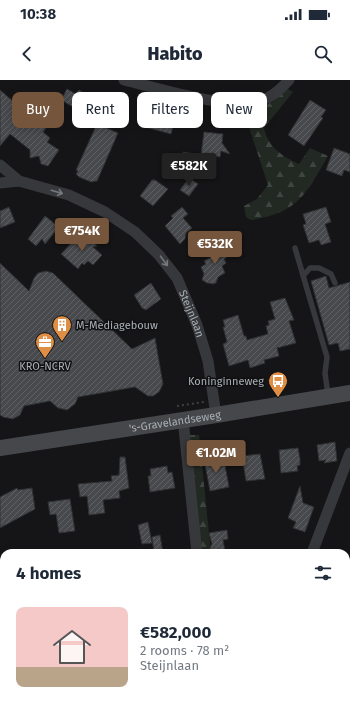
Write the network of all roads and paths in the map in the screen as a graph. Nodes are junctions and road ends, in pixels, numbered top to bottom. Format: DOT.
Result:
graph roads {
  1 [pos="124,80"];
  2 [pos="289,80"];
  3 [pos="0,165"];
  4 [pos="19,181"];
  5 [pos="0,184"];
  6 [pos="295,248"];
  7 [pos="303,276"];
  8 [pos="335,283"];
  9 [pos="350,393"];
  10 [pos="328,397"];
  11 [pos="216,415"];
  12 [pos="183,419"];
  13 [pos="0,448"];
  14 [pos="350,453"];
  15 [pos="196,549"];
  16 [pos="314,549"];
  1 -- 2 [label="street"];
  3 -- 4 [label="street"];
  4 -- 5 [label="street, Steijnlaan"];
  4 -- 11 [label="street, Steijnlaan, one-way"];
  6 -- 7 [label="lane"];
  7 -- 8 [label="lane"];
  7 -- 10 [label="lane"];
  9 -- 10 [label="main road, 's-Gravelandseweg"];
  10 -- 11 [label="main road, 's-Gravelandseweg"];
  11 -- 12 [label="main road, 's-Gravelandseweg"];
  12 -- 13 [label="main road, 's-Gravelandseweg"];
  12 -- 15 [label="street"];
  14 -- 16 [label="street"];
}
